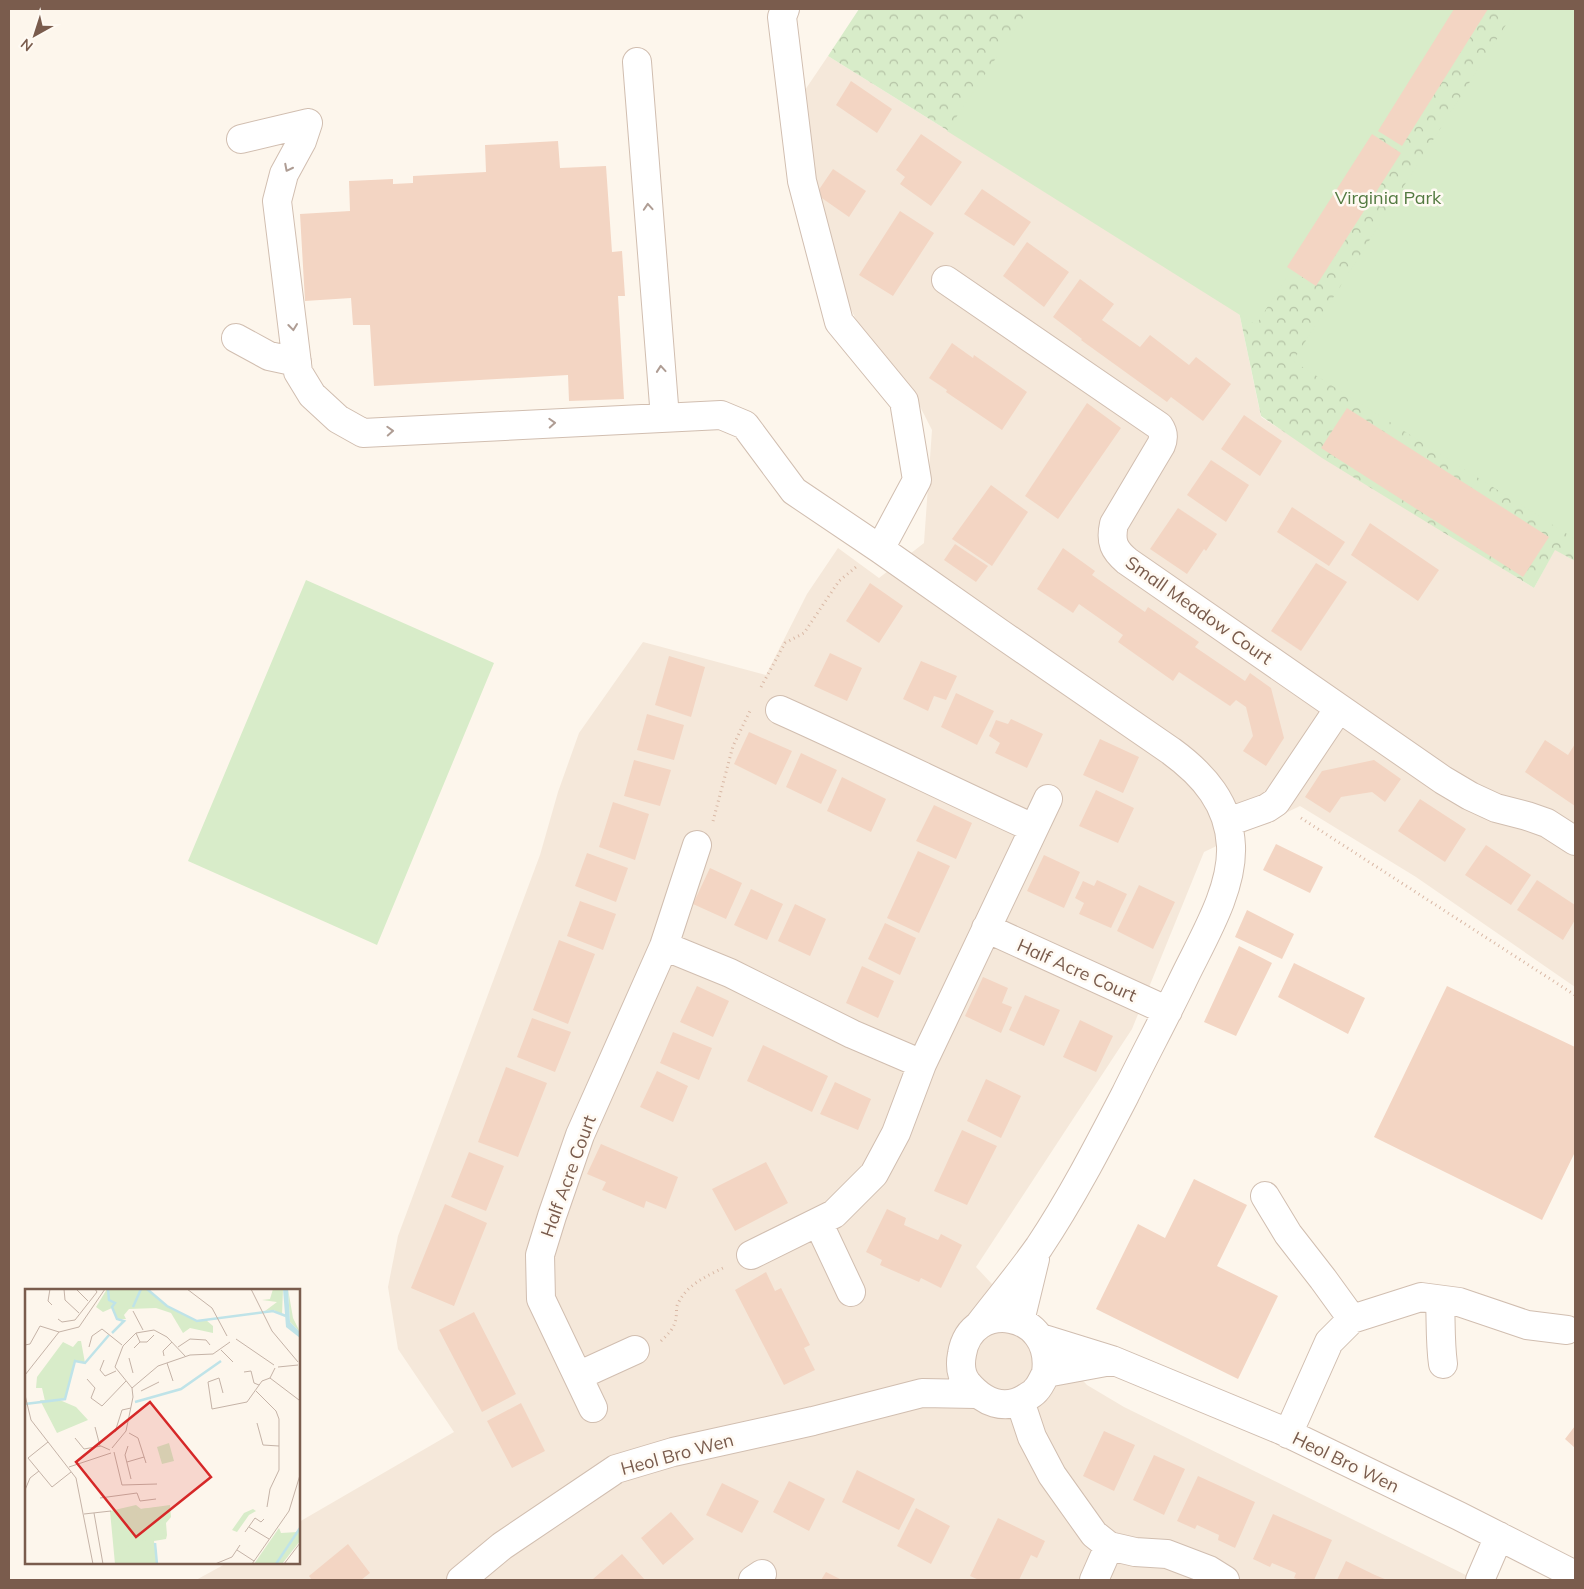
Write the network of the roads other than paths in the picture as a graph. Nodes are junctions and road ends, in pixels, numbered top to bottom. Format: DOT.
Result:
graph roads {
  1 [pos="778,12"];
  2 [pos="637,62"];
  3 [pos="241,139"];
  4 [pos="946,280"];
  5 [pos="236,338"];
  6 [pos="297,362"];
  7 [pos="665,418"];
  8 [pos="880,549"];
  9 [pos="1339,708"];
  10 [pos="780,710"];
  11 [pos="1048,799"];
  12 [pos="1228,822"];
  13 [pos="1033,828"];
  14 [pos="1575,840"];
  15 [pos="697,845"];
  16 [pos="986,928"];
  17 [pos="664,946"];
  18 [pos="1168,1011"];
  19 [pos="922,1064"];
  20 [pos="1265,1196"];
  21 [pos="818,1222"];
  22 [pos="1038,1248"];
  23 [pos="751,1255"];
  24 [pos="851,1292"];
  25 [pos="1440,1300"];
  26 [pos="1352,1319"];
  27 [pos="1030,1329"];
  28 [pos="1567,1330"];
  29 [pos="971,1336"];
  30 [pos="635,1350"];
  31 [pos="1112,1360"];
  32 [pos="1443,1364"];
  33 [pos="1046,1373"];
  34 [pos="578,1376"];
  35 [pos="922,1393"];
  36 [pos="976,1394"];
  37 [pos="1020,1401"];
  38 [pos="593,1408"];
  39 [pos="1288,1434"];
  40 [pos="1499,1536"];
  41 [pos="1109,1546"];
  42 [pos="1575,1575"];
  43 [pos="461,1580"];
  44 [pos="1094,1580"];
  45 [pos="1225,1580"];
  46 [pos="1480,1580"];
  1 -- 8 [label="street"];
  7 -- 2 [label="street, one-way"];
  3 -- 6 [label="street, one-way"];
  4 -- 9 [label="street, Small Meadow Court"];
  5 -- 6 [label="street"];
  6 -- 7 [label="street, one-way"];
  7 -- 8 [label="street"];
  8 -- 12 [label="street"];
  9 -- 12 [label="street"];
  9 -- 14 [label="street, Small Meadow Court"];
  10 -- 13 [label="street"];
  11 -- 13 [label="street"];
  12 -- 18 [label="street"];
  13 -- 16 [label="street"];
  15 -- 17 [label="street, Half Acre Court"];
  16 -- 18 [label="street, Half Acre Court"];
  16 -- 19 [label="street"];
  17 -- 19 [label="street"];
  17 -- 34 [label="street, Half Acre Court"];
  18 -- 22 [label="street"];
  19 -- 21 [label="street"];
  20 -- 26 [label="street"];
  21 -- 23 [label="street"];
  21 -- 24 [label="street"];
  22 -- 27 [label="street"];
  22 -- 29 [label="street"];
  25 -- 26 [label="street"];
  25 -- 28 [label="street"];
  25 -- 32 [label="street"];
  26 -- 39 [label="street"];
  27 -- 29 [label="street, Heol Bro Wen"];
  27 -- 31 [label="street, Heol Bro Wen"];
  27 -- 33 [label="street"];
  29 -- 35 [label="street"];
  29 -- 36 [label="street"];
  30 -- 34 [label="street"];
  31 -- 33 [label="street"];
  31 -- 39 [label="street, Heol Bro Wen"];
  33 -- 37 [label="street"];
  34 -- 38 [label="street, Half Acre Court"];
  35 -- 36 [label="street, Heol Bro Wen"];
  35 -- 43 [label="street, Heol Bro Wen"];
  36 -- 37 [label="street, Heol Bro Wen"];
  37 -- 41 [label="street"];
  39 -- 40 [label="street, Heol Bro Wen"];
  40 -- 42 [label="street, Heol Bro Wen"];
  40 -- 46 [label="street"];
  41 -- 44 [label="street"];
  41 -- 45 [label="street"];
}
